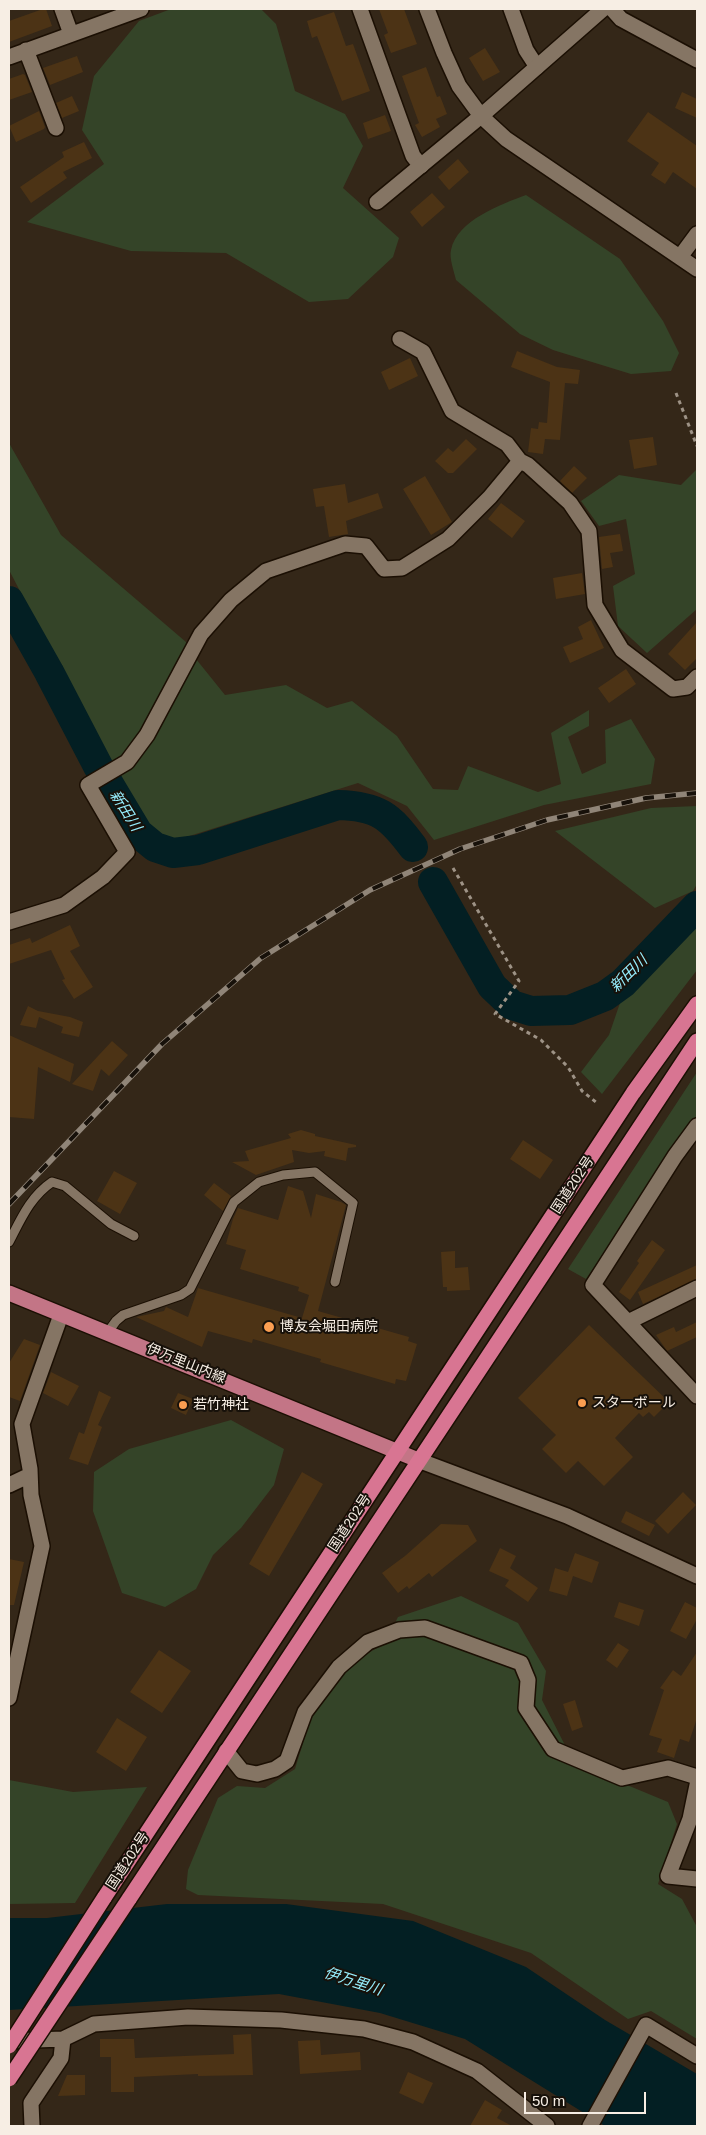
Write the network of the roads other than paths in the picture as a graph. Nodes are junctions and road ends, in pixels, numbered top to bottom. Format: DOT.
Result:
graph roads {
  1 [pos="62,9"];
  2 [pos="141,9"];
  3 [pos="360,9"];
  4 [pos="427,9"];
  5 [pos="511,9"];
  6 [pos="603,9"];
  7 [pos="612,9"];
  8 [pos="72,34"];
  9 [pos="26,50"];
  10 [pos="9,57"];
  11 [pos="697,60"];
  12 [pos="537,67"];
  13 [pos="481,116"];
  14 [pos="56,128"];
  15 [pos="421,166"];
  16 [pos="377,202"];
  17 [pos="697,234"];
  18 [pos="680,257"];
  19 [pos="697,269"];
  20 [pos="400,339"];
  21 [pos="520,461"];
  22 [pos="697,677"];
  23 [pos="9,922"];
  24 [pos="697,1004"];
  25 [pos="697,1041"];
  26 [pos="697,1126"];
  27 [pos="134,1236"];
  28 [pos="9,1242"];
  29 [pos="335,1282"];
  30 [pos="697,1288"];
  31 [pos="9,1293"];
  32 [pos="61,1315"];
  33 [pos="628,1322"];
  34 [pos="108,1332"];
  35 [pos="697,1396"];
  36 [pos="397,1452"];
  37 [pos="418,1460"];
  38 [pos="30,1475"];
  39 [pos="9,1485"];
  40 [pos="697,1576"];
  41 [pos="9,1698"];
  42 [pos="226,1752"];
  43 [pos="697,1777"];
  44 [pos="697,1785"];
  45 [pos="697,1879"];
  46 [pos="63,2039"];
  47 [pos="9,2041"];
  48 [pos="9,2046"];
  49 [pos="697,2056"];
  50 [pos="9,2079"];
  51 [pos="32,2126"];
  52 [pos="547,2126"];
  53 [pos="590,2126"];
  1 -- 8 [label="street"];
  2 -- 8 [label="street"];
  3 -- 15 [label="street"];
  4 -- 13 [label="street"];
  5 -- 12 [label="street"];
  6 -- 12 [label="street"];
  7 -- 11 [label="street"];
  8 -- 9 [label="street"];
  9 -- 10 [label="street"];
  9 -- 14 [label="street"];
  12 -- 13 [label="street"];
  13 -- 15 [label="street"];
  13 -- 18 [label="street"];
  15 -- 16 [label="street"];
  17 -- 18 [label="street"];
  18 -- 19 [label="street"];
  20 -- 21 [label="street"];
  21 -- 22 [label="street"];
  21 -- 23 [label="street"];
  24 -- 36 [label="highway, 国道202号"];
  25 -- 37 [label="highway, 国道202号"];
  26 -- 33 [label="street"];
  27 -- 28 [label="lane"];
  29 -- 34 [label="lane"];
  30 -- 33 [label="street"];
  31 -- 32 [label="main road, 伊万里山内線"];
  32 -- 34 [label="main road, 伊万里山内線"];
  32 -- 38 [label="street"];
  33 -- 35 [label="street"];
  34 -- 36 [label="main road, 伊万里山内線"];
  36 -- 37 [label="main road, 伊万里山内線"];
  36 -- 48 [label="highway, 国道202号, bridge"];
  37 -- 40 [label="street"];
  37 -- 42 [label="highway, 国道202号"];
  38 -- 39 [label="street"];
  38 -- 41 [label="street"];
  42 -- 43 [label="street"];
  42 -- 50 [label="highway, 国道202号, bridge"];
  44 -- 45 [label="street"];
  46 -- 47 [label="street"];
  46 -- 51 [label="street"];
  46 -- 52 [label="street"];
  49 -- 53 [label="street"];
}
